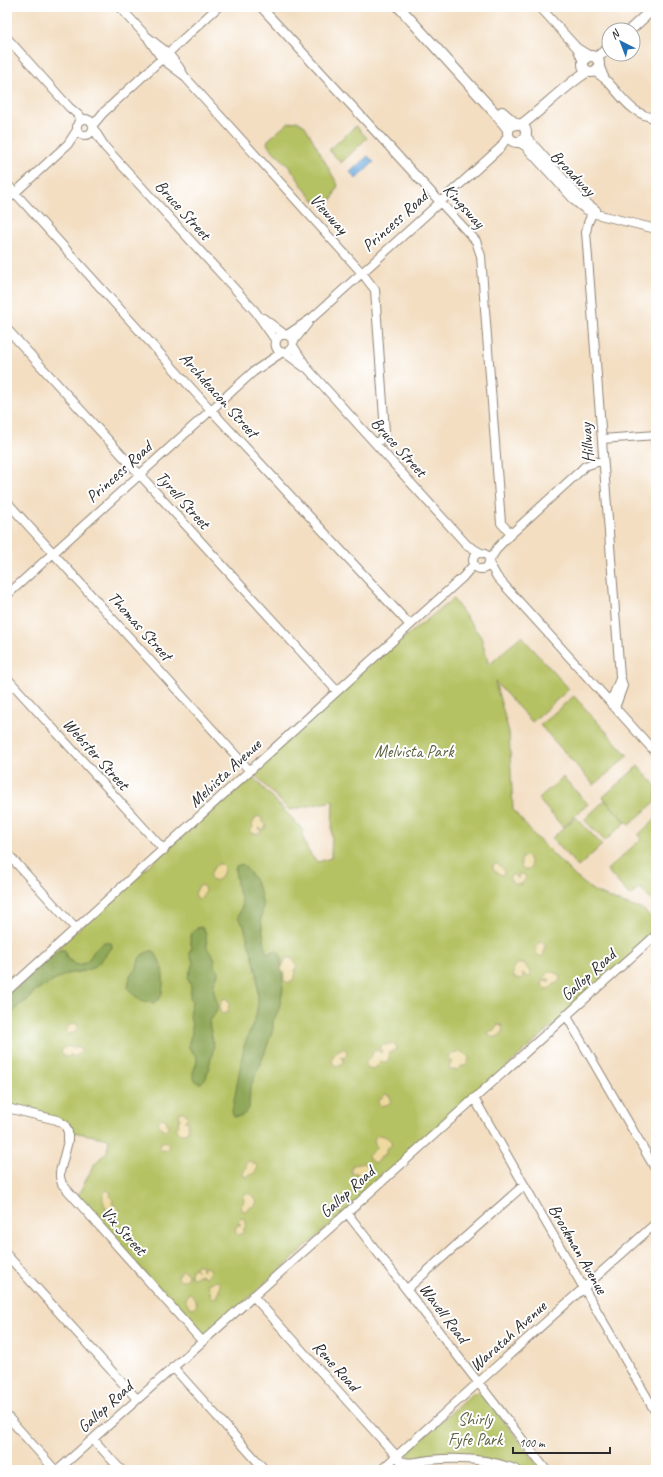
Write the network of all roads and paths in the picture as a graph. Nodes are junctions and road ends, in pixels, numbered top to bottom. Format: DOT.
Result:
graph roads {
  1 [pos="120,7"];
  2 [pos="218,7"];
  3 [pos="261,7"];
  4 [pos="399,7"];
  5 [pos="407,7"];
  6 [pos="540,7"];
  7 [pos="655,7"];
  8 [pos="639,22"];
  9 [pos="7,38"];
  10 [pos="165,56"];
  11 [pos="601,56"];
  12 [pos="592,64"];
  13 [pos="656,118"];
  14 [pos="85,127"];
  15 [pos="517,133"];
  16 [pos="7,184"];
  17 [pos="15,193"];
  18 [pos="7,200"];
  19 [pos="439,202"];
  20 [pos="593,211"];
  21 [pos="656,224"];
  22 [pos="656,229"];
  23 [pos="362,273"];
  24 [pos="255,311"];
  25 [pos="312,318"];
  26 [pos="7,329"];
  27 [pos="285,335"];
  28 [pos="275,343"];
  29 [pos="293,344"];
  30 [pos="283,353"];
  31 [pos="308,369"];
  32 [pos="253,372"];
  33 [pos="211,410"];
  34 [pos="656,435"];
  35 [pos="602,440"];
  36 [pos="376,444"];
  37 [pos="603,460"];
  38 [pos="140,475"];
  39 [pos="7,502"];
  40 [pos="511,534"];
  41 [pos="53,553"];
  42 [pos="482,562"];
  43 [pos="7,595"];
  44 [pos="410,625"];
  45 [pos="620,676"];
  46 [pos="7,678"];
  47 [pos="337,691"];
  48 [pos="609,701"];
  49 [pos="615,708"];
  50 [pos="656,753"];
  51 [pos="250,771"];
  52 [pos="164,850"];
  53 [pos="7,853"];
  54 [pos="76,929"];
  55 [pos="656,935"];
  56 [pos="7,991"];
  57 [pos="566,1015"];
  58 [pos="474,1098"];
  59 [pos="7,1108"];
  60 [pos="656,1170"];
  61 [pos="524,1185"];
  62 [pos="347,1213"];
  63 [pos="656,1223"];
  64 [pos="7,1255"];
  65 [pos="583,1288"];
  66 [pos="407,1289"];
  67 [pos="253,1296"];
  68 [pos="202,1341"];
  69 [pos="173,1367"];
  70 [pos="478,1383"];
  71 [pos="137,1399"];
  72 [pos="656,1413"];
  73 [pos="7,1416"];
  74 [pos="93,1439"];
  75 [pos="396,1456"];
  76 [pos="56,1470"];
  77 [pos="121,1470"];
  78 [pos="265,1470"];
  79 [pos="380,1470"];
  80 [pos="517,1470"];
  81 [pos="546,1470"];
  1 -- 10 [label="street, Viewway"];
  2 -- 10 [label="street"];
  3 -- 19 [label="street, Kingsway"];
  4 -- 15 [label="main road, Broadway"];
  5 -- 15 [label="main road, Broadway"];
  6 -- 12 [label="street"];
  7 -- 8 [label="main road"];
  9 -- 14 [label="street, Bruce Street"];
  10 -- 14 [label="street"];
  10 -- 23 [label="street, Viewway"];
  11 -- 12 [label="main road"];
  12 -- 13 [label="street"];
  12 -- 15 [label="main road, Princess Road"];
  14 -- 17 [label="street"];
  14 -- 24 [label="street, Bruce Street"];
  15 -- 19 [label="street, Princess Road"];
  15 -- 20 [label="street, Broadway"];
  16 -- 17 [label="street, Archdeacon Street"];
  17 -- 18 [label="street"];
  17 -- 33 [label="street, Archdeacon Street"];
  19 -- 23 [label="street, Princess Road"];
  19 -- 40 [label="street, Kingsway"];
  20 -- 21 [label="street, Broadway"];
  20 -- 22 [label="street, Broadway"];
  20 -- 35 [label="street, Hillway"];
  23 -- 25 [label="street, Princess Road"];
  23 -- 36 [label="street, Viewway"];
  24 -- 27 [label="street, Bruce Street"];
  24 -- 28 [label="street, Bruce Street"];
  25 -- 27 [label="street, Princess Road"];
  25 -- 29 [label="street, Princess Road"];
  26 -- 38 [label="street, Tyrell Street"];
  27 -- 28 [label="street"];
  27 -- 29 [label="street"];
  28 -- 30 [label="street"];
  28 -- 32 [label="street, Princess Road"];
  29 -- 30 [label="street"];
  29 -- 31 [label="street, Bruce Street"];
  30 -- 31 [label="street, Bruce Street"];
  30 -- 32 [label="street, Princess Road"];
  31 -- 36 [label="street, Bruce Street"];
  32 -- 33 [label="street, Princess Road"];
  33 -- 38 [label="street, Princess Road"];
  33 -- 44 [label="street, Archdeacon Street"];
  34 -- 35 [label="street"];
  35 -- 37 [label="street, Hillway"];
  36 -- 42 [label="street, Bruce Street"];
  37 -- 40 [label="street, Melvista Avenue"];
  37 -- 45 [label="street, Hillway"];
  38 -- 41 [label="street, Princess Road"];
  38 -- 47 [label="street, Tyrell Street"];
  39 -- 41 [label="street, Thomas Street"];
  40 -- 42 [label="street, Melvista Avenue"];
  41 -- 43 [label="street, Princess Road"];
  41 -- 51 [label="street, Thomas Street"];
  42 -- 44 [label="street, Melvista Avenue"];
  42 -- 48 [label="street, Bruce Street"];
  44 -- 47 [label="street, Melvista Avenue"];
  45 -- 48 [label="street, Hillway"];
  45 -- 49 [label="street, Hillway"];
  46 -- 52 [label="street, Webster Street"];
  47 -- 51 [label="street, Melvista Avenue"];
  48 -- 49 [label="street, Bruce Street"];
  49 -- 50 [label="street, Bruce Street"];
  51 -- 52 [label="street, Melvista Avenue"];
  52 -- 54 [label="street, Melvista Avenue"];
  53 -- 54 [label="street"];
  54 -- 56 [label="street, Melvista Avenue"];
  55 -- 57 [label="street, Gallop Road"];
  57 -- 58 [label="street, Gallop Road"];
  57 -- 60 [label="street"];
  58 -- 61 [label="street, Brockman Avenue"];
  58 -- 62 [label="street, Gallop Road"];
  59 -- 68 [label="street, Vix Street"];
  61 -- 65 [label="street, Brockman Avenue"];
  61 -- 66 [label="street"];
  62 -- 66 [label="street, Wavell Road"];
  62 -- 67 [label="street, Gallop Road"];
  63 -- 65 [label="street, Waratah Avenue"];
  64 -- 71 [label="street"];
  65 -- 70 [label="street, Waratah Avenue"];
  65 -- 72 [label="street, Brockman Avenue"];
  66 -- 70 [label="street, Wavell Road"];
  67 -- 68 [label="street, Gallop Road"];
  67 -- 75 [label="street, Rene Road"];
  68 -- 69 [label="street, Gallop Road"];
  69 -- 71 [label="street, Gallop Road"];
  69 -- 78 [label="street"];
  70 -- 75 [label="street, Waratah Avenue"];
  70 -- 81 [label="street, Wavell Road"];
  71 -- 74 [label="street, Gallop Road"];
  73 -- 76 [label="street"];
  74 -- 76 [label="street, Gallop Road"];
  74 -- 77 [label="street"];
  75 -- 79 [label="street, Waratah Avenue"];
  75 -- 80 [label="street"];
}
